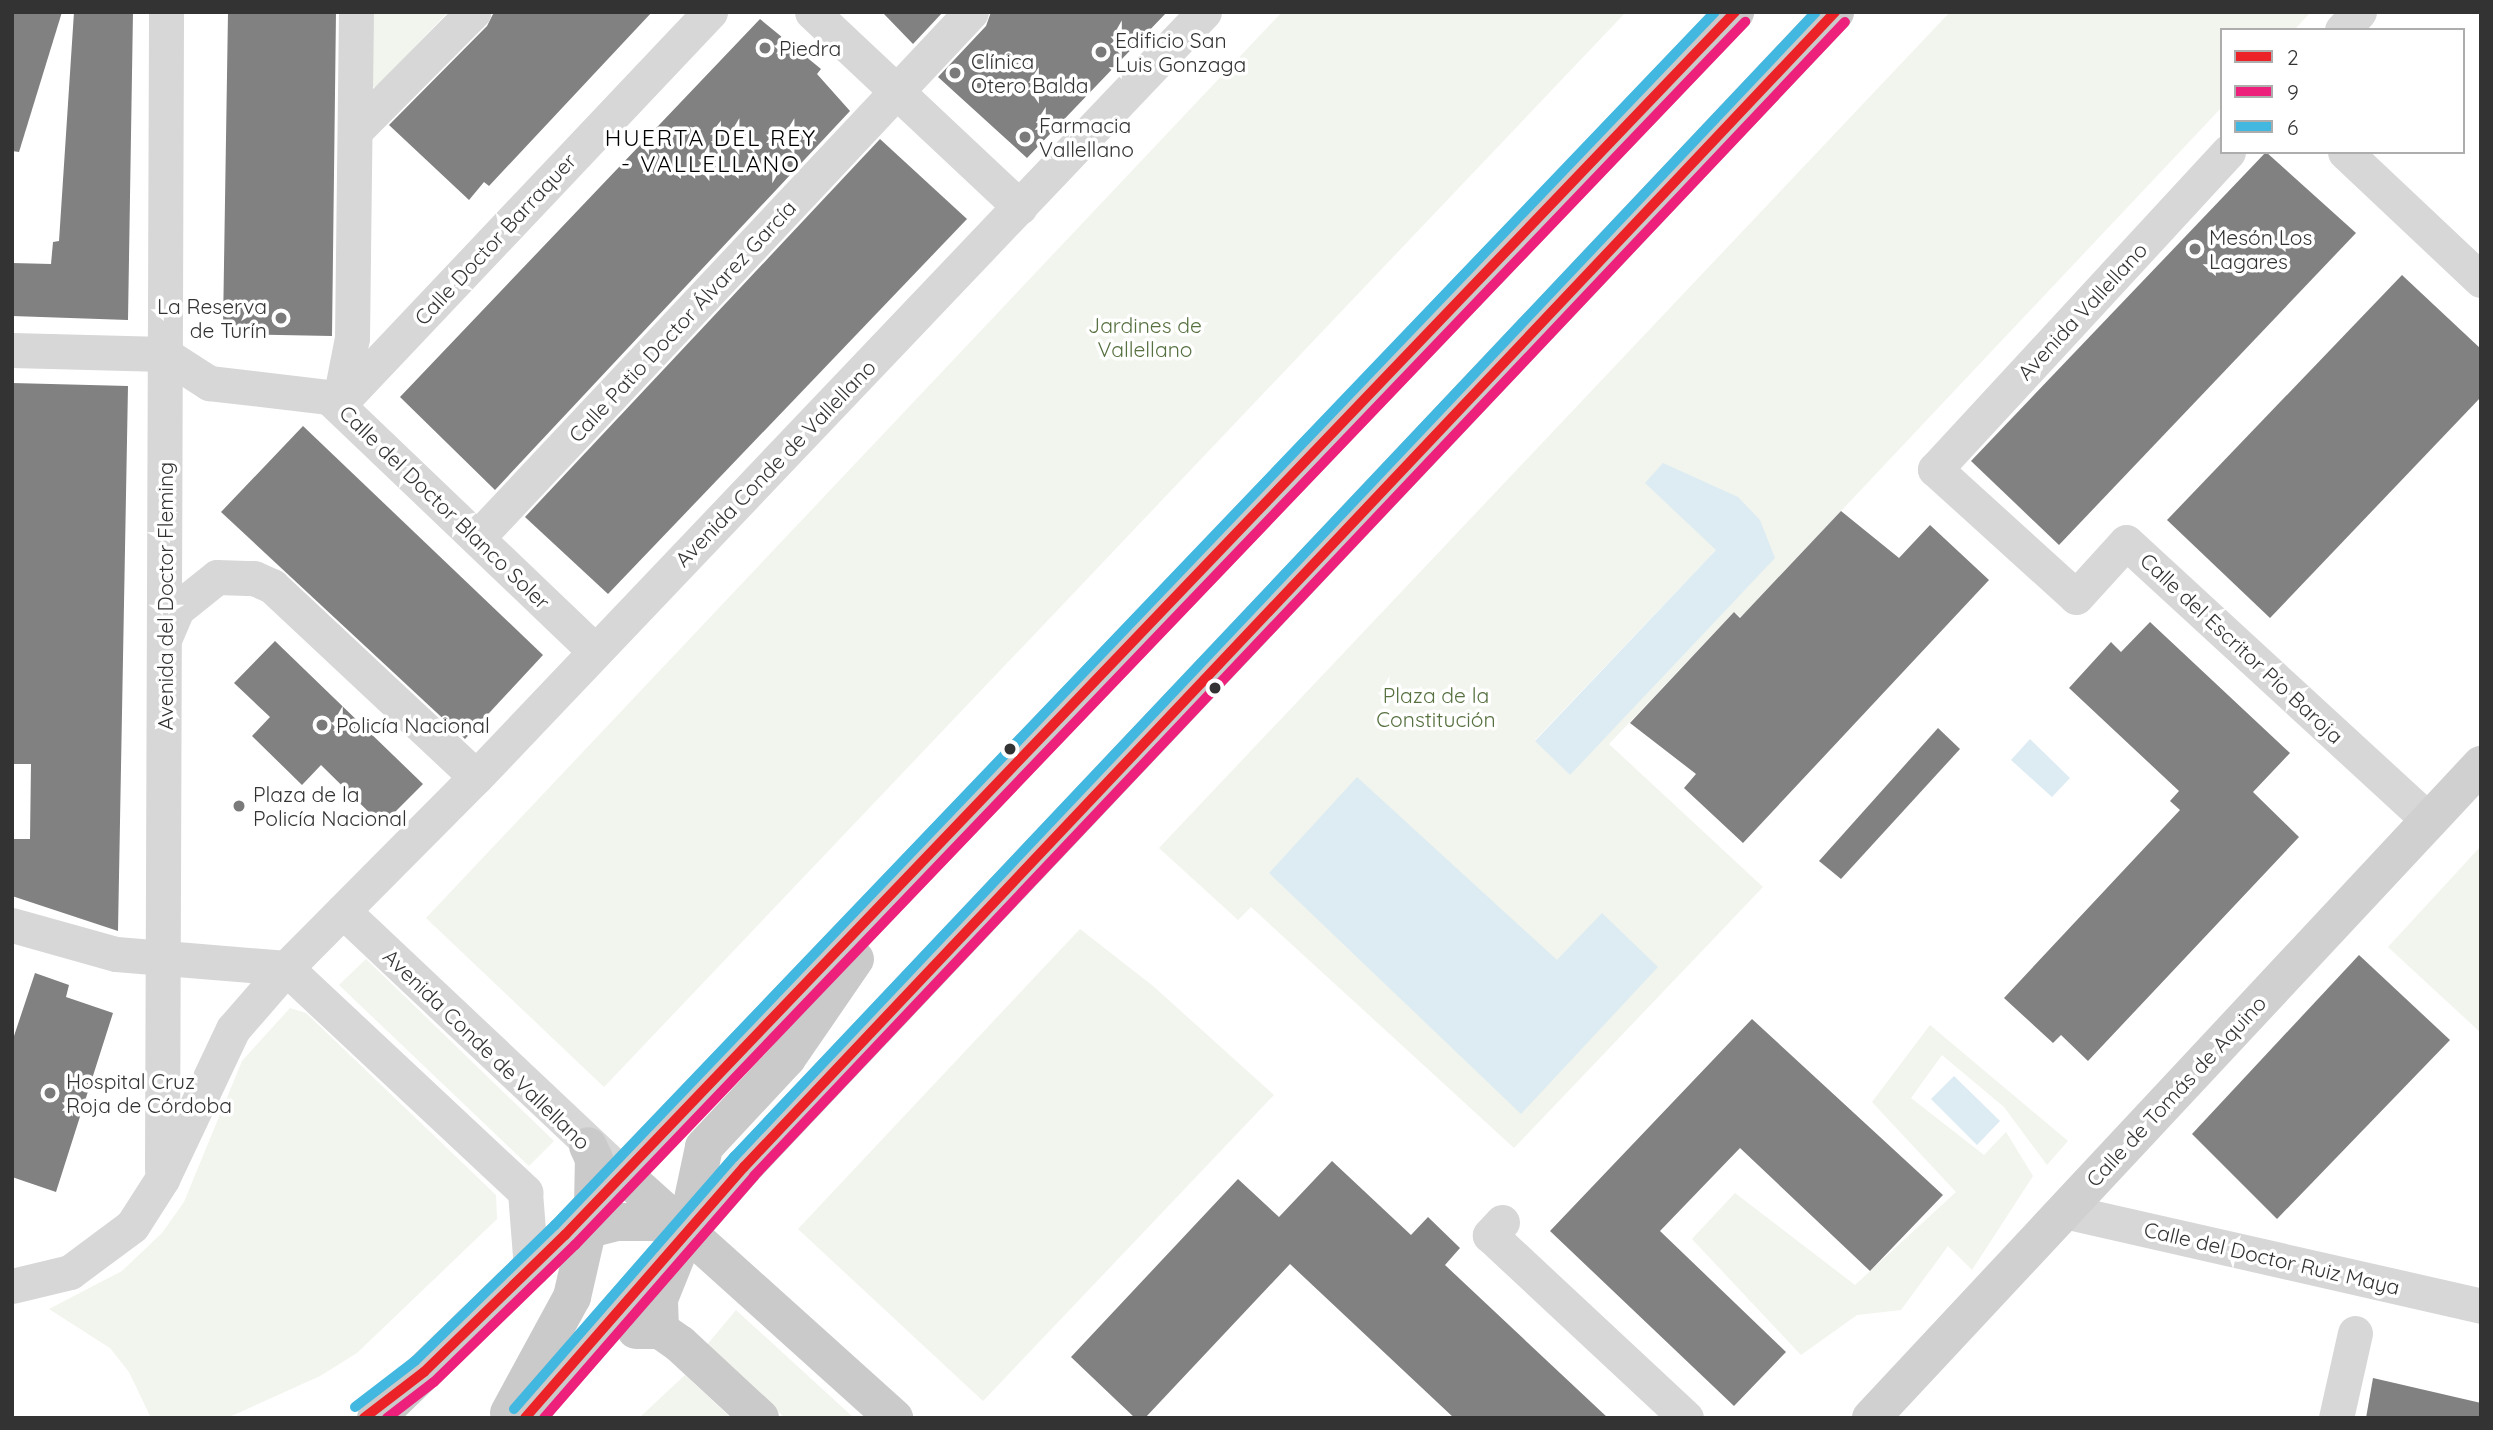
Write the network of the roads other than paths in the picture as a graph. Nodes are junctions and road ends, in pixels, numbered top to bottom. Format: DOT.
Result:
graph roads {
  1 [pos="166,12"];
  2 [pos="356,12"];
  3 [pos="473,12"];
  4 [pos="710,12"];
  5 [pos="812,12"];
  6 [pos="971,12"];
  7 [pos="1204,12"];
  8 [pos="1735,12"];
  9 [pos="1835,12"];
  10 [pos="2359,12"];
  11 [pos="2344,28"];
  12 [pos="896,92"];
  13 [pos="355,131"];
  14 [pos="2226,154"];
  15 [pos="2347,154"];
  16 [pos="1020,207"];
  17 [pos="2481,280"];
  18 [pos="12,350"];
  19 [pos="164,354"];
  20 [pos="339,404"];
  21 [pos="1935,468"];
  22 [pos="478,537"];
  23 [pos="166,635"];
  24 [pos="595,651"];
  25 [pos="2481,765"];
  26 [pos="476,777"];
  27 [pos="2429,821"];
  28 [pos="923,860"];
  29 [pos="343,911"];
  30 [pos="12,925"];
  31 [pos="160,958"];
  32 [pos="286,968"];
  33 [pos="588,1146"];
  34 [pos="623,1174"];
  35 [pos="162,1179"];
  36 [pos="2064,1211"];
  37 [pos="582,1222"];
  38 [pos="1502,1222"];
  39 [pos="686,1232"];
  40 [pos="531,1269"];
  41 [pos="12,1286"];
  42 [pos="2481,1306"];
  43 [pos="660,1330"];
  44 [pos="2355,1333"];
  45 [pos="568,1370"];
  46 [pos="424,1372"];
  47 [pos="364,1418"];
  48 [pos="376,1418"];
  49 [pos="506,1418"];
  50 [pos="525,1418"];
  51 [pos="760,1418"];
  52 [pos="894,1418"];
  53 [pos="1686,1418"];
  54 [pos="1871,1418"];
  55 [pos="2336,1418"];
  1 -- 19 [label="street, Avenida del Doctor Fleming"];
  2 -- 13 [label="street"];
  3 -- 13 [label="street"];
  4 -- 20 [label="street, Calle Doctor Barraquer"];
  5 -- 12 [label="street"];
  6 -- 12 [label="street, Calle Patio Doctor Álvarez García"];
  7 -- 16 [label="street, Avenida Conde de Vallellano"];
  8 -- 28 [label="main road"];
  9 -- 39 [label="main road"];
  10 -- 11 [label="street"];
  12 -- 16 [label="street"];
  12 -- 22 [label="street, Calle Patio Doctor Álvarez García"];
  13 -- 20 [label="street"];
  14 -- 21 [label="street, Avenida Vallellano"];
  15 -- 17 [label="street"];
  16 -- 24 [label="street, Avenida Conde de Vallellano"];
  18 -- 19 [label="street"];
  19 -- 20 [label="street, Calle del Doctor Blanco Soler"];
  19 -- 23 [label="street, Avenida del Doctor Fleming"];
  20 -- 22 [label="street, Calle del Doctor Blanco Soler"];
  21 -- 27 [label="street, Calle del Escritor Pío Baroja"];
  22 -- 24 [label="street, Calle del Doctor Blanco Soler"];
  23 -- 26 [label="street"];
  23 -- 31 [label="street, Avenida del Doctor Fleming"];
  24 -- 26 [label="street, Avenida Conde de Vallellano"];
  25 -- 27 [label="street, Calle de Tomás de Aquino"];
  26 -- 29 [label="street, Avenida Conde de Vallellano"];
  27 -- 36 [label="street, Calle de Tomás de Aquino"];
  28 -- 34 [label="main road"];
  28 -- 39 [label="main road"];
  29 -- 32 [label="street, Avenida Conde de Vallellano"];
  29 -- 33 [label="street, Avenida Conde de Vallellano"];
  30 -- 31 [label="street"];
  31 -- 32 [label="street"];
  31 -- 35 [label="street, Avenida del Doctor Fleming"];
  32 -- 35 [label="street, Avenida Conde de Vallellano"];
  32 -- 40 [label="street"];
  33 -- 34 [label="street, Avenida Conde de Vallellano"];
  33 -- 37 [label="main road"];
  34 -- 37 [label="main road"];
  34 -- 39 [label="main road"];
  35 -- 41 [label="street, Avenida Conde de Vallellano"];
  36 -- 42 [label="street, Calle del Doctor Ruiz Maya"];
  36 -- 54 [label="street, Calle de Tomás de Aquino"];
  37 -- 39 [label="main road"];
  37 -- 40 [label="main road"];
  37 -- 49 [label="main road"];
  38 -- 53 [label="street"];
  39 -- 43 [label="main road"];
  39 -- 45 [label="main road"];
  39 -- 52 [label="main road"];
  40 -- 46 [label="main road"];
  43 -- 45 [label="main road"];
  43 -- 51 [label="main road"];
  44 -- 55 [label="street"];
  45 -- 50 [label="main road"];
  46 -- 47 [label="main road"];
  46 -- 48 [label="main road"];
}
